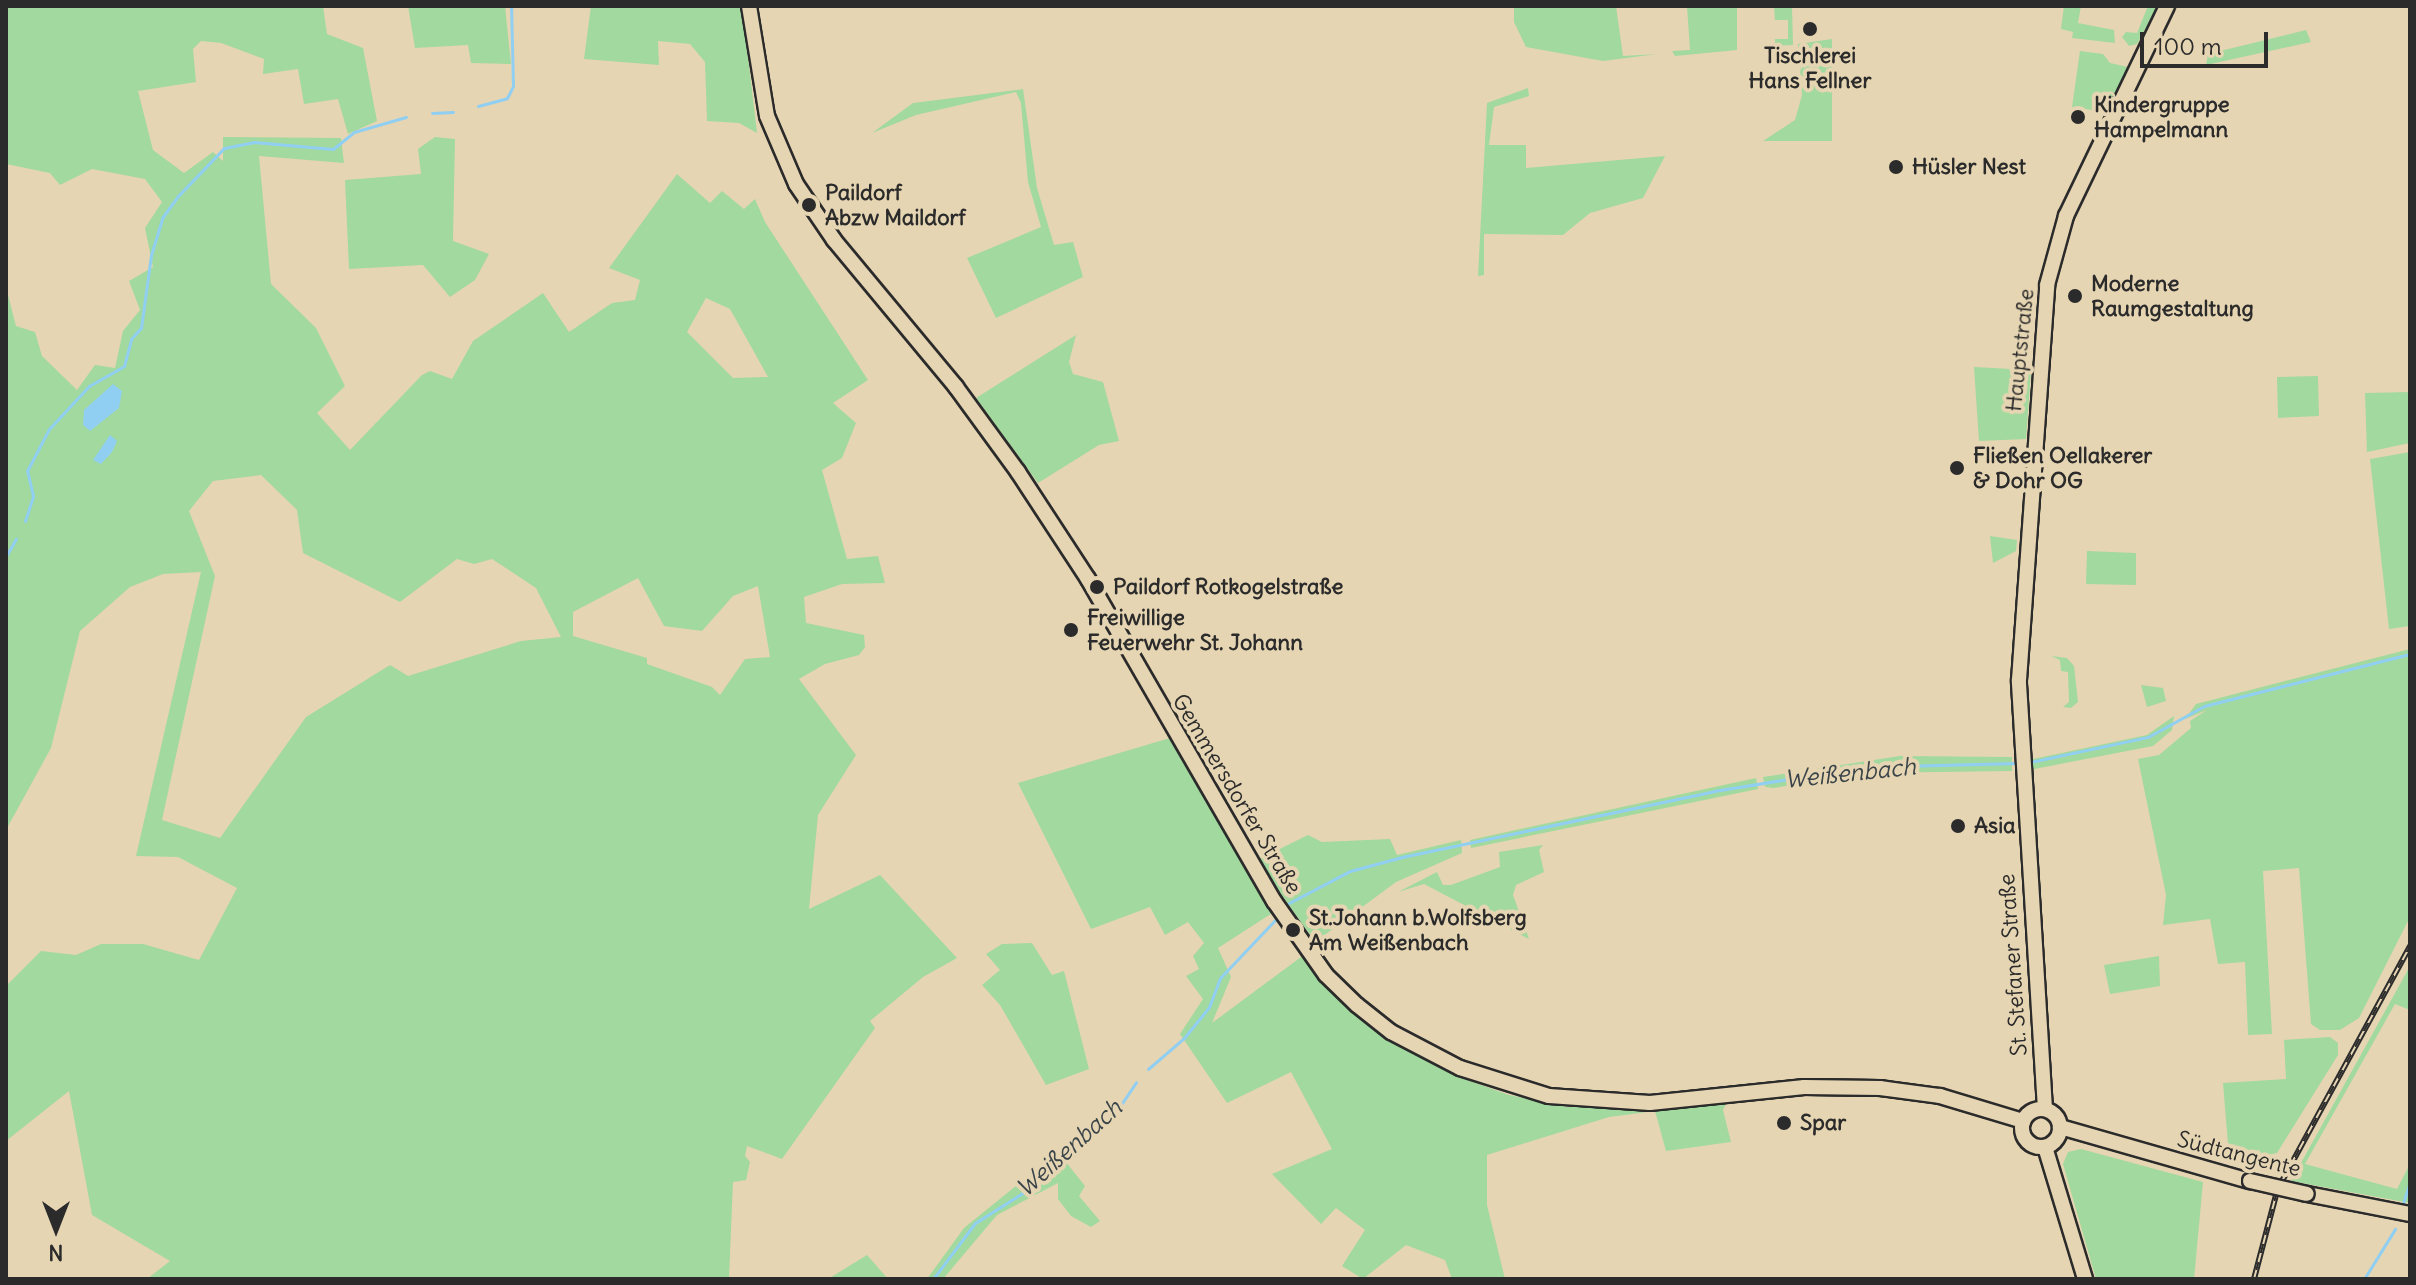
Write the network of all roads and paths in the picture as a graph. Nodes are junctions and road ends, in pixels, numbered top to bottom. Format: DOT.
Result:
graph roads {
  1 [pos="749,6"];
  2 [pos="2167,6"];
  3 [pos="2021,764"];
  4 [pos="2045,1109"];
  5 [pos="2023,1121"];
  6 [pos="2060,1127"];
  7 [pos="2045,1147"];
  8 [pos="2410,1214"];
  9 [pos="2085,1279"];
  1 -- 5 [label="main road, Gemmersdorfer Straße"];
  2 -- 3 [label="main road, Hauptstraße"];
  3 -- 4 [label="main road, St. Stefaner Straße"];
  4 -- 5 [label="main road"];
  4 -- 6 [label="main road"];
  5 -- 7 [label="main road"];
  6 -- 7 [label="main road"];
  6 -- 8 [label="main road, Südtangente, bridge"];
  7 -- 9 [label="main road"];
}
